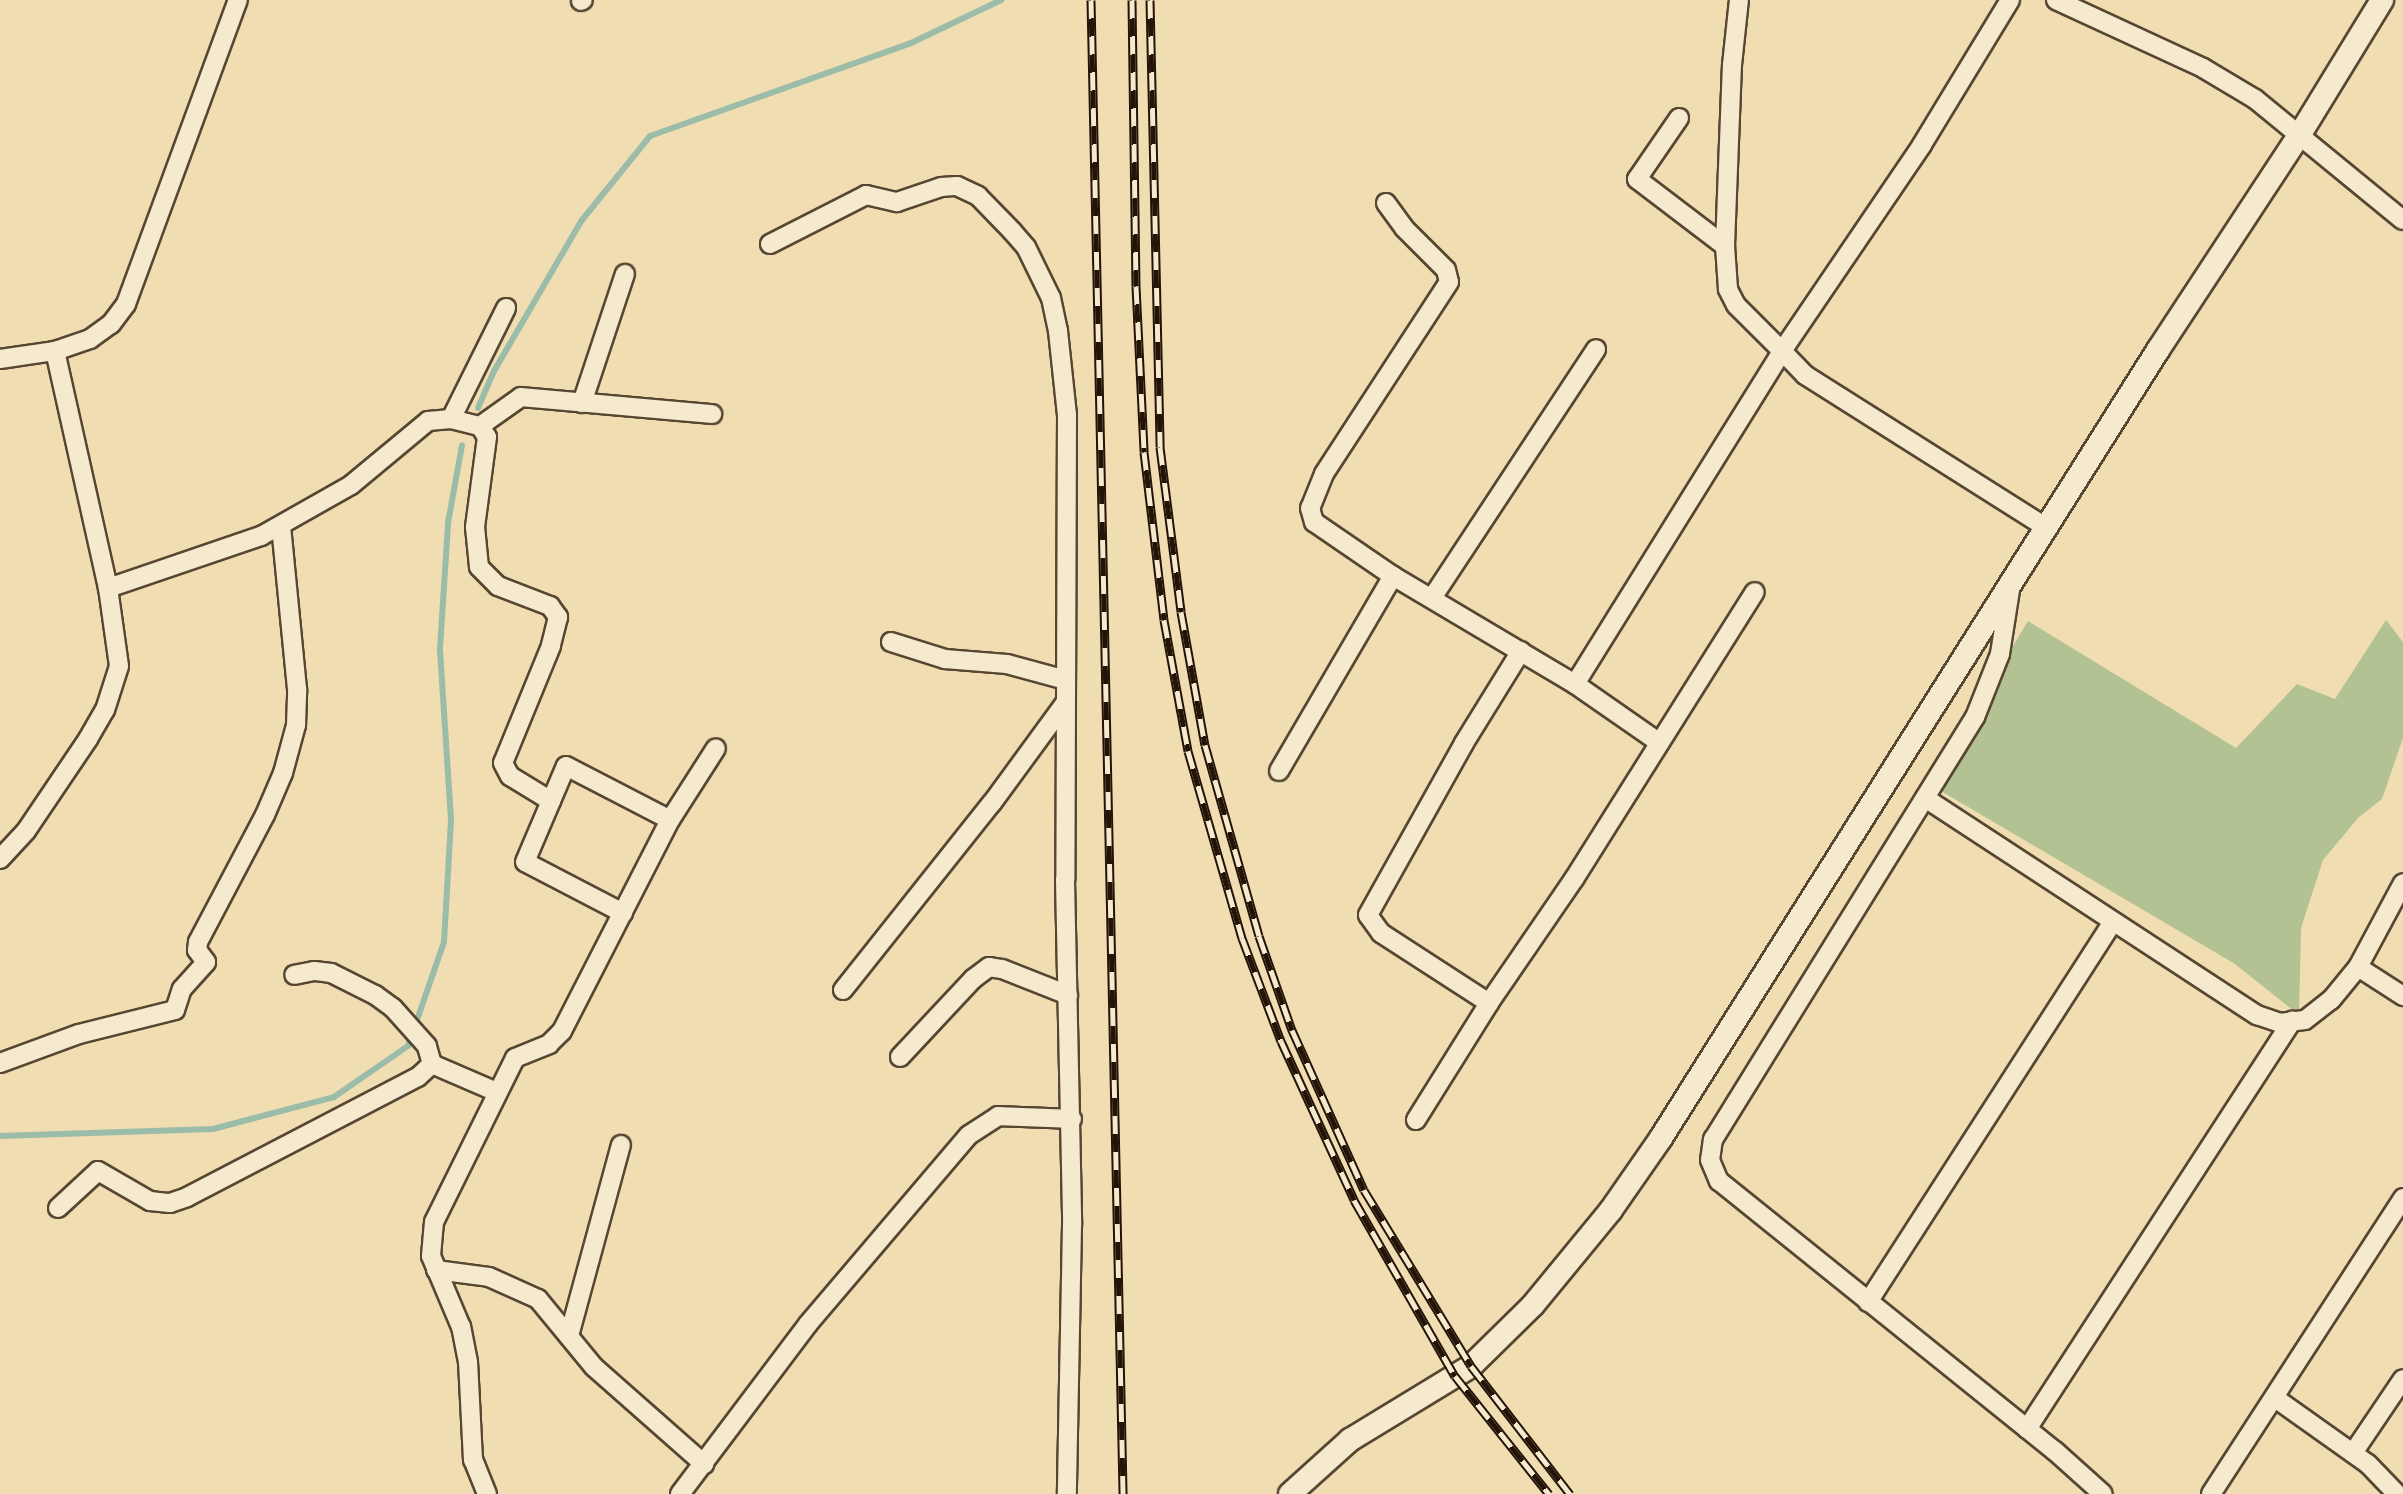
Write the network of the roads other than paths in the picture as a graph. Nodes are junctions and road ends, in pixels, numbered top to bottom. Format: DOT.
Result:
graph roads {
  1 [pos="238,0"];
  2 [pos="1739,0"];
  3 [pos="2010,0"];
  4 [pos="2056,0"];
  5 [pos="2382,0"];
  6 [pos="1679,118"];
  7 [pos="2300,134"];
  8 [pos="1386,203"];
  9 [pos="2403,220"];
  10 [pos="770,244"];
  11 [pos="1725,246"];
  12 [pos="625,274"];
  13 [pos="506,308"];
  14 [pos="1596,349"];
  15 [pos="55,351"];
  16 [pos="1782,351"];
  17 [pos="0,359"];
  18 [pos="582,403"];
  19 [pos="712,414"];
  20 [pos="451,419"];
  21 [pos="480,426"];
  22 [pos="281,526"];
  23 [pos="2047,528"];
  24 [pos="1393,576"];
  25 [pos="2011,583"];
  26 [pos="108,588"];
  27 [pos="1755,592"];
  28 [pos="1432,598"];
  29 [pos="891,642"];
  30 [pos="1521,651"];
  31 [pos="1066,680"];
  32 [pos="1575,684"];
  33 [pos="1066,702"];
  34 [pos="1660,743"];
  35 [pos="716,748"];
  36 [pos="1279,771"];
  37 [pos="1925,798"];
  38 [pos="551,801"];
  39 [pos="670,820"];
  40 [pos="0,859"];
  41 [pos="2403,883"];
  42 [pos="623,913"];
  43 [pos="2113,922"];
  44 [pos="2358,967"];
  45 [pos="294,975"];
  46 [pos="843,990"];
  47 [pos="1068,995"];
  48 [pos="2403,996"];
  49 [pos="1489,1003"];
  50 [pos="2292,1021"];
  51 [pos="900,1057"];
  52 [pos="0,1063"];
  53 [pos="432,1064"];
  54 [pos="497,1092"];
  55 [pos="1072,1119"];
  56 [pos="1416,1120"];
  57 [pos="621,1145"];
  58 [pos="2403,1198"];
  59 [pos="58,1208"];
  60 [pos="436,1270"];
  61 [pos="1868,1302"];
  62 [pos="569,1336"];
  63 [pos="2403,1379"];
  64 [pos="2275,1398"];
  65 [pos="2027,1429"];
  66 [pos="2353,1453"];
  67 [pos="704,1464"];
  68 [pos="487,1494"];
  69 [pos="680,1494"];
  70 [pos="1067,1494"];
  71 [pos="1290,1494"];
  72 [pos="2103,1494"];
  73 [pos="2211,1494"];
  74 [pos="2397,1494"];
  1 -- 15 [label="street"];
  2 -- 11 [label="street"];
  3 -- 16 [label="street"];
  4 -- 7 [label="street"];
  5 -- 7 [label="street"];
  6 -- 11 [label="street"];
  7 -- 9 [label="street"];
  7 -- 23 [label="street"];
  8 -- 24 [label="street"];
  10 -- 31 [label="street"];
  11 -- 16 [label="street"];
  12 -- 18 [label="street"];
  13 -- 20 [label="street"];
  14 -- 28 [label="street"];
  15 -- 17 [label="street"];
  15 -- 26 [label="street"];
  16 -- 23 [label="street"];
  16 -- 32 [label="street"];
  18 -- 19 [label="street"];
  18 -- 21 [label="street"];
  20 -- 21 [label="street"];
  20 -- 22 [label="street"];
  21 -- 38 [label="street"];
  22 -- 26 [label="street"];
  22 -- 52 [label="street"];
  23 -- 25 [label="street"];
  24 -- 28 [label="street"];
  24 -- 36 [label="street"];
  25 -- 37 [label="street"];
  25 -- 71 [label="street"];
  26 -- 40 [label="street"];
  27 -- 34 [label="street"];
  28 -- 30 [label="street"];
  29 -- 31 [label="street"];
  30 -- 32 [label="street"];
  30 -- 49 [label="street"];
  31 -- 33 [label="street"];
  32 -- 34 [label="street"];
  33 -- 46 [label="street"];
  33 -- 47 [label="street"];
  34 -- 49 [label="street"];
  35 -- 39 [label="street"];
  37 -- 43 [label="street"];
  37 -- 61 [label="street"];
  38 -- 39 [label="street"];
  38 -- 42 [label="street"];
  39 -- 42 [label="street"];
  41 -- 44 [label="street"];
  42 -- 54 [label="street"];
  43 -- 50 [label="street"];
  43 -- 61 [label="street"];
  44 -- 48 [label="street"];
  44 -- 50 [label="street"];
  45 -- 53 [label="street"];
  47 -- 51 [label="street"];
  47 -- 55 [label="street"];
  49 -- 56 [label="street"];
  50 -- 65 [label="street"];
  53 -- 54 [label="street"];
  53 -- 59 [label="street"];
  54 -- 60 [label="street"];
  55 -- 67 [label="street"];
  55 -- 70 [label="street"];
  57 -- 62 [label="street"];
  58 -- 64 [label="street"];
  60 -- 62 [label="street"];
  60 -- 68 [label="street"];
  61 -- 65 [label="street"];
  62 -- 67 [label="street"];
  63 -- 66 [label="street"];
  64 -- 66 [label="street"];
  64 -- 73 [label="street"];
  65 -- 72 [label="street"];
  66 -- 74 [label="street"];
  67 -- 69 [label="street"];
}
